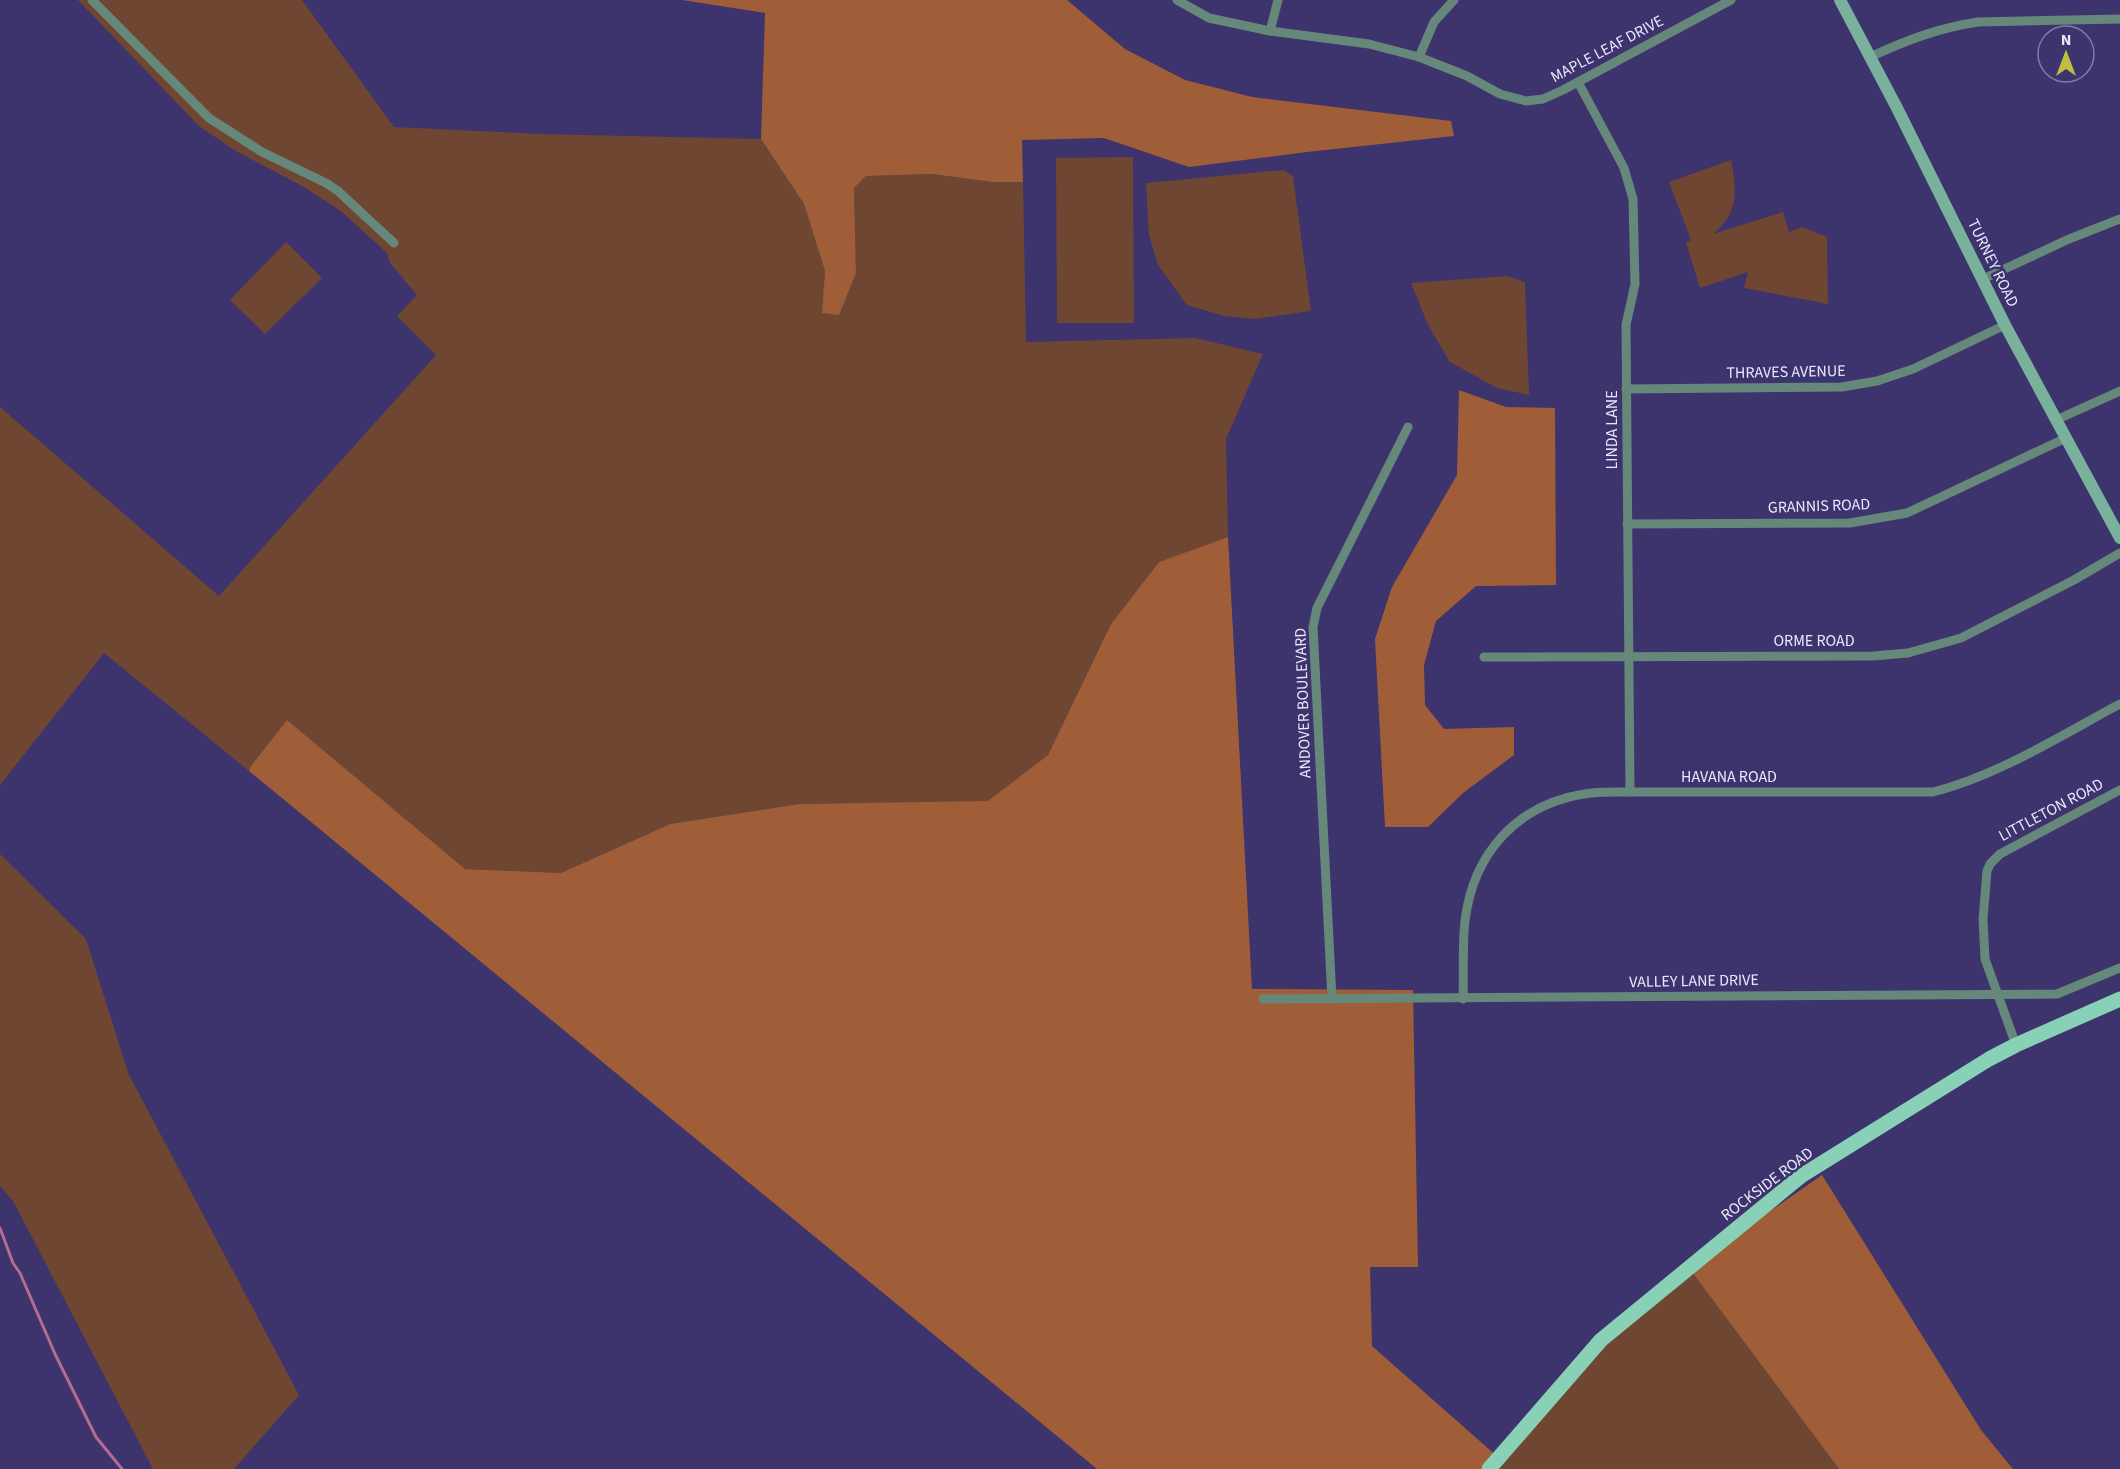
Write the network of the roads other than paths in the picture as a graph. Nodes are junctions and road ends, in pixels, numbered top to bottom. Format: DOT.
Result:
graph roads {
  1 [pos="92,0"];
  2 [pos="1177,0"];
  3 [pos="1278,0"];
  4 [pos="1454,0"];
  5 [pos="1731,0"];
  6 [pos="1840,0"];
  7 [pos="2120,19"];
  8 [pos="1270,31"];
  9 [pos="1419,57"];
  10 [pos="1870,57"];
  11 [pos="1578,82"];
  12 [pos="2120,219"];
  13 [pos="394,243"];
  14 [pos="1983,279"];
  15 [pos="2005,325"];
  16 [pos="1626,389"];
  17 [pos="2120,392"];
  18 [pos="2056,420"];
  19 [pos="1408,427"];
  20 [pos="2066,438"];
  21 [pos="1628,524"];
  22 [pos="2120,538"];
  23 [pos="2120,553"];
  24 [pos="1484,657"];
  25 [pos="1630,658"];
  26 [pos="2120,704"];
  27 [pos="2120,790"];
  28 [pos="1630,792"];
  29 [pos="2120,968"];
  30 [pos="1998,994"];
  31 [pos="1263,999"];
  32 [pos="1332,999"];
  33 [pos="1463,999"];
  34 [pos="2120,999"];
  35 [pos="2016,1045"];
  36 [pos="1490,1469"];
  1 -- 13 [label="street"];
  2 -- 8 [label="street"];
  3 -- 8 [label="street"];
  4 -- 9 [label="street"];
  5 -- 11 [label="street, MAPLE LEAF DRIVE"];
  6 -- 10 [label="main road, TURNEY ROAD"];
  7 -- 10 [label="street"];
  8 -- 9 [label="street"];
  9 -- 11 [label="street, MAPLE LEAF DRIVE"];
  10 -- 14 [label="main road, TURNEY ROAD"];
  11 -- 16 [label="street, LINDA LANE"];
  12 -- 14 [label="street"];
  14 -- 15 [label="main road, TURNEY ROAD"];
  15 -- 16 [label="street, THRAVES AVENUE"];
  15 -- 18 [label="main road, TURNEY ROAD"];
  16 -- 21 [label="street, LINDA LANE"];
  17 -- 18 [label="street"];
  18 -- 20 [label="main road, TURNEY ROAD"];
  19 -- 32 [label="street, ANDOVER BOULEVARD"];
  20 -- 21 [label="street, GRANNIS ROAD"];
  20 -- 22 [label="main road, TURNEY ROAD"];
  21 -- 25 [label="street, LINDA LANE"];
  23 -- 25 [label="street, ORME ROAD"];
  24 -- 25 [label="street, ORME ROAD"];
  25 -- 28 [label="street, LINDA LANE"];
  26 -- 28 [label="street, HAVANA ROAD"];
  27 -- 30 [label="street, LITTLETON ROAD"];
  28 -- 33 [label="street, HAVANA ROAD"];
  29 -- 30 [label="street, VALLEY LANE DRIVE"];
  30 -- 33 [label="street, VALLEY LANE DRIVE"];
  30 -- 35 [label="street"];
  31 -- 32 [label="street, VALLEY LANE DRIVE"];
  32 -- 33 [label="street, VALLEY LANE DRIVE"];
  34 -- 35 [label="main road, ROCKSIDE ROAD"];
  35 -- 36 [label="main road, ROCKSIDE ROAD"];
}
